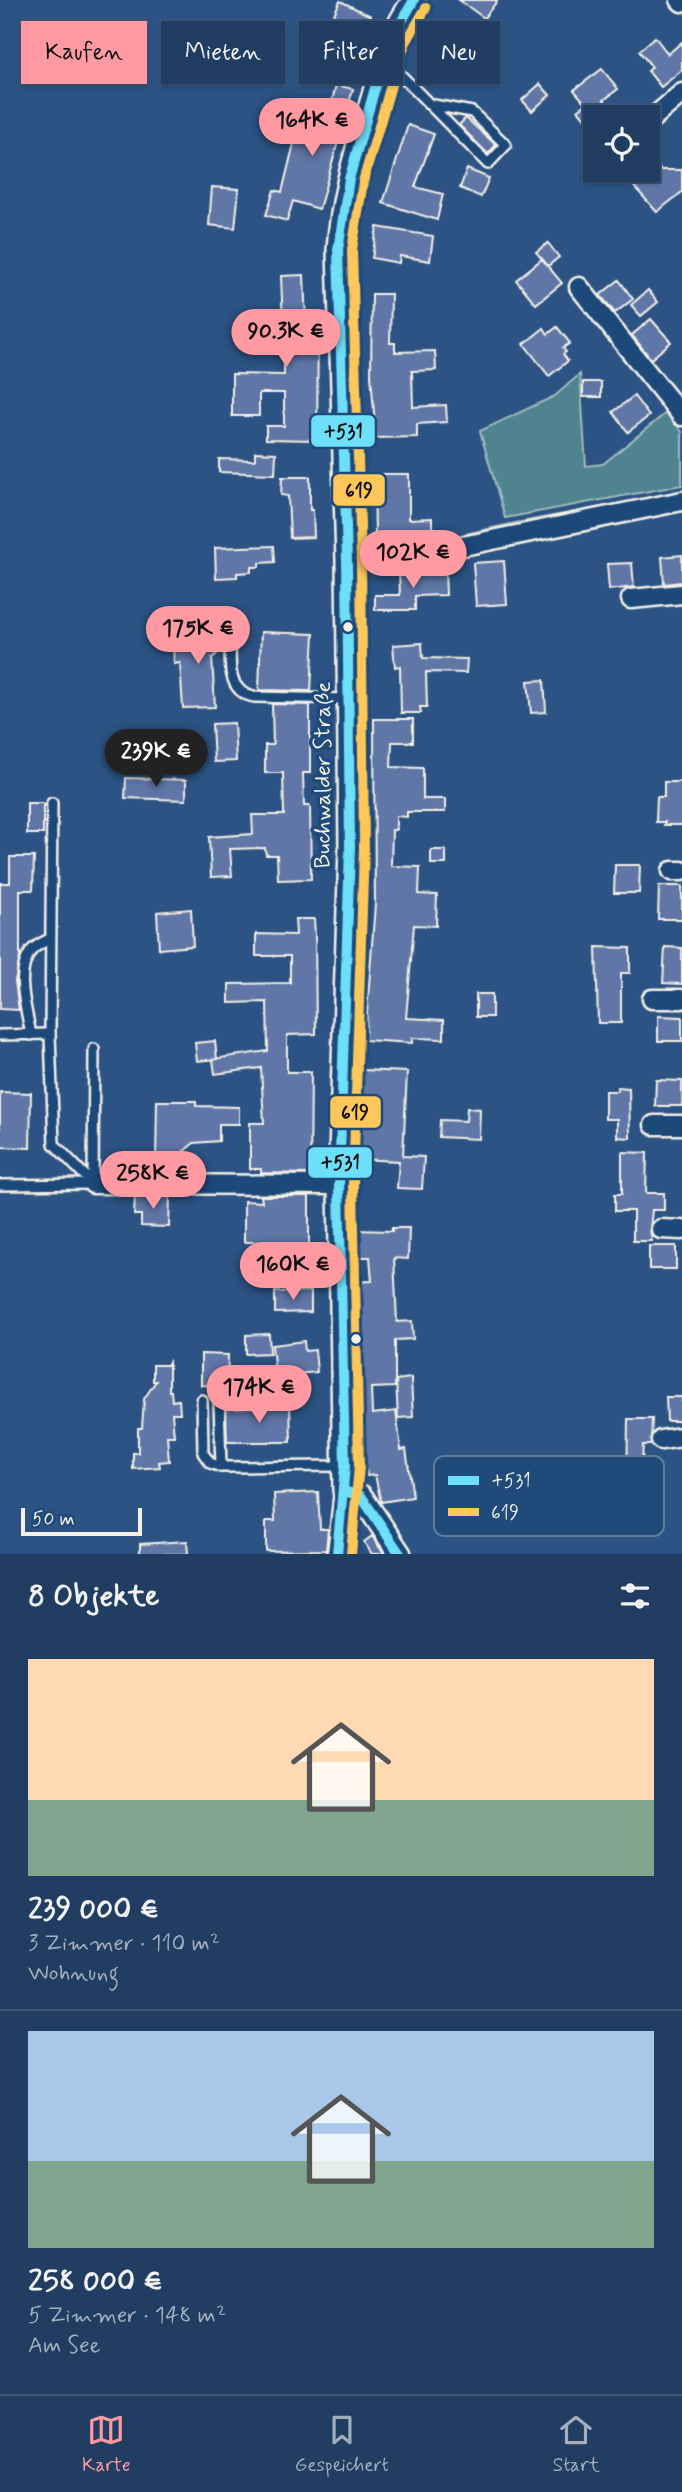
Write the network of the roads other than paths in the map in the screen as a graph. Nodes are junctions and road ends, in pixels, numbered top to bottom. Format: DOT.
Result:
graph roads {
  1 [pos="411,4"];
  2 [pos="402,21"];
  3 [pos="403,77"];
  4 [pos="376,84"];
  5 [pos="682,93"];
  6 [pos="429,104"];
  7 [pos="660,112"];
  8 [pos="579,287"];
  9 [pos="682,416"];
  10 [pos="682,501"];
  11 [pos="347,561"];
  12 [pos="682,594"];
  13 [pos="631,599"];
  14 [pos="231,631"];
  15 [pos="348,699"];
  16 [pos="52,803"];
  17 [pos="50,939"];
  18 [pos="652,999"];
  19 [pos="682,999"];
  20 [pos="50,1034"];
  21 [pos="0,1035"];
  22 [pos="31,1035"];
  23 [pos="94,1049"];
  24 [pos="654,1125"];
  25 [pos="682,1125"];
  26 [pos="93,1184"];
  27 [pos="0,1185"];
  28 [pos="339,1185"];
  29 [pos="661,1229"];
  30 [pos="682,1230"];
  31 [pos="202,1400"];
  32 [pos="219,1400"];
  33 [pos="682,1437"];
  34 [pos="660,1440"];
  35 [pos="345,1466"];
  36 [pos="221,1467"];
  37 [pos="344,1491"];
  38 [pos="337,1554"];
  39 [pos="400,1554"];
  1 -- 2 [label="street, Buchwalder Straße"];
  3 -- 6 [label="lane"];
  4 -- 11 [label="street, Buchwalder Straße"];
  5 -- 7 [label="street"];
  6 -- 6 [label="lane"];
  8 -- 9 [label="street"];
  10 -- 11 [label="street"];
  11 -- 15 [label="street, Buchwalder Straße"];
  12 -- 13 [label="street"];
  14 -- 15 [label="lane"];
  15 -- 28 [label="street, Buchwalder Straße"];
  16 -- 17 [label="lane"];
  17 -- 20 [label="lane"];
  17 -- 22 [label="lane"];
  18 -- 19 [label="street"];
  20 -- 22 [label="lane"];
  20 -- 26 [label="lane"];
  21 -- 22 [label="lane"];
  23 -- 26 [label="lane"];
  24 -- 25 [label="street"];
  26 -- 27 [label="lane"];
  26 -- 28 [label="street"];
  28 -- 35 [label="street, Buchwalder Straße"];
  29 -- 30 [label="street"];
  31 -- 36 [label="lane"];
  32 -- 36 [label="lane"];
  33 -- 34 [label="street"];
  35 -- 36 [label="lane"];
  35 -- 37 [label="street, Buchwalder Straße"];
  37 -- 38 [label="street, Buchwalder Straße"];
  37 -- 39 [label="street"];
}
